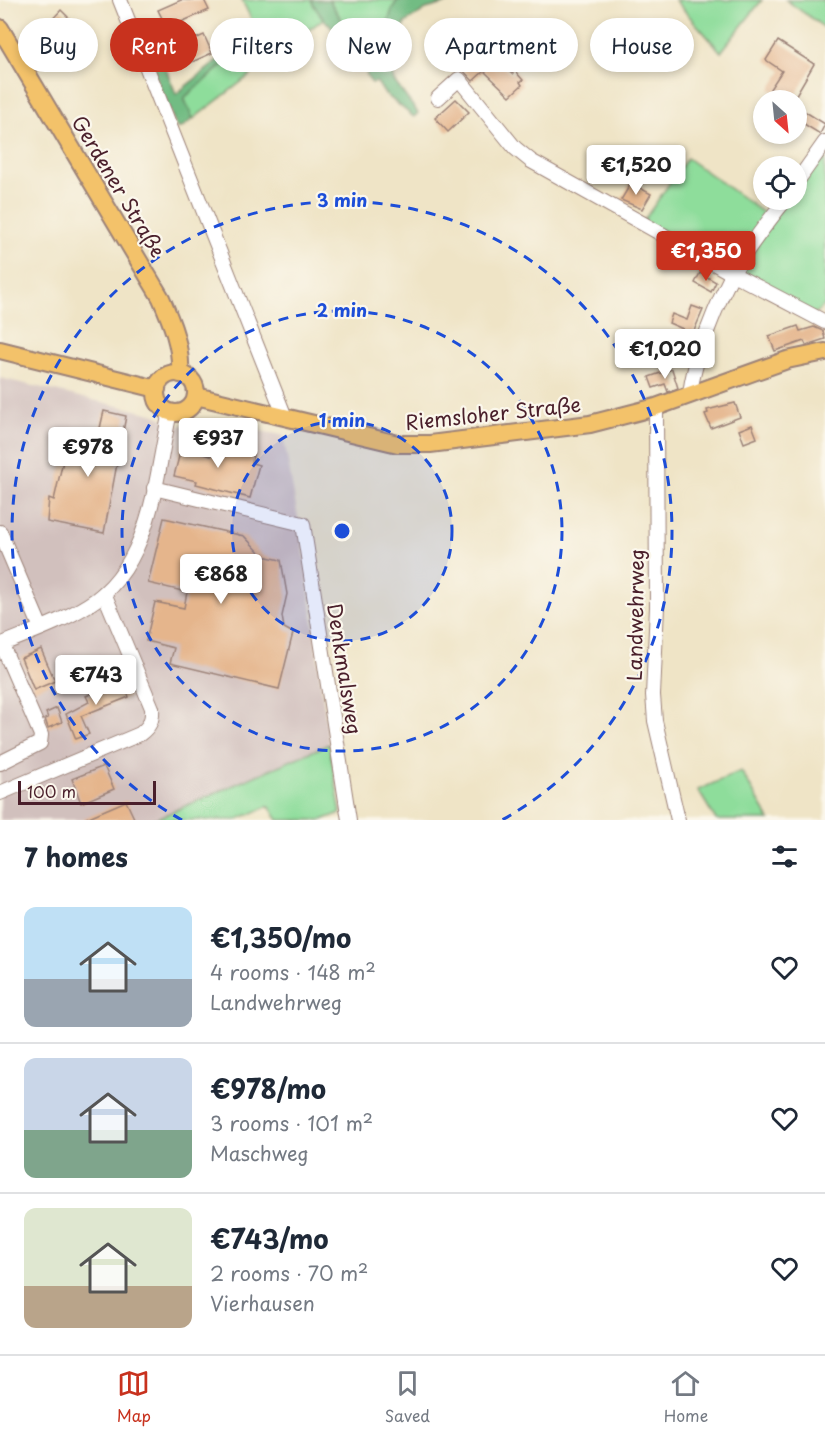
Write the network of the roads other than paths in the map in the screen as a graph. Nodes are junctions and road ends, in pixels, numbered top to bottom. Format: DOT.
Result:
graph roads {
  1 [pos="120,0"];
  2 [pos="0,28"];
  3 [pos="438,98"];
  4 [pos="825,142"];
  5 [pos="807,167"];
  6 [pos="777,210"];
  7 [pos="733,274"];
  8 [pos="825,322"];
  9 [pos="0,350"];
  10 [pos="825,352"];
  11 [pos="180,374"];
  12 [pos="157,388"];
  13 [pos="690,395"];
  14 [pos="196,396"];
  15 [pos="656,407"];
  16 [pos="170,412"];
  17 [pos="285,417"];
  18 [pos="154,488"];
  19 [pos="0,532"];
  20 [pos="104,593"];
  21 [pos="41,628"];
  22 [pos="1,645"];
  23 [pos="0,763"];
  24 [pos="0,793"];
  25 [pos="349,820"];
  26 [pos="678,820"];
  1 -- 17 [label="street"];
  2 -- 11 [label="main road, Gerdener Straße"];
  3 -- 7 [label="street"];
  4 -- 5 [label="street"];
  6 -- 7 [label="street"];
  7 -- 8 [label="street"];
  7 -- 13 [label="street"];
  9 -- 12 [label="main road"];
  10 -- 13 [label="main road, Riemsloher Straße"];
  11 -- 12 [label="main road"];
  11 -- 14 [label="main road"];
  12 -- 16 [label="main road"];
  13 -- 15 [label="main road, Riemsloher Straße"];
  14 -- 16 [label="main road"];
  14 -- 17 [label="main road, Riemsloher Straße"];
  15 -- 17 [label="main road, Riemsloher Straße"];
  15 -- 26 [label="street, Landwehrweg"];
  16 -- 18 [label="street"];
  18 -- 20 [label="street"];
  18 -- 25 [label="street, Denkmalsweg"];
  19 -- 21 [label="street"];
  20 -- 21 [label="street"];
  20 -- 24 [label="street"];
  21 -- 22 [label="street"];
  22 -- 23 [label="street"];
}
